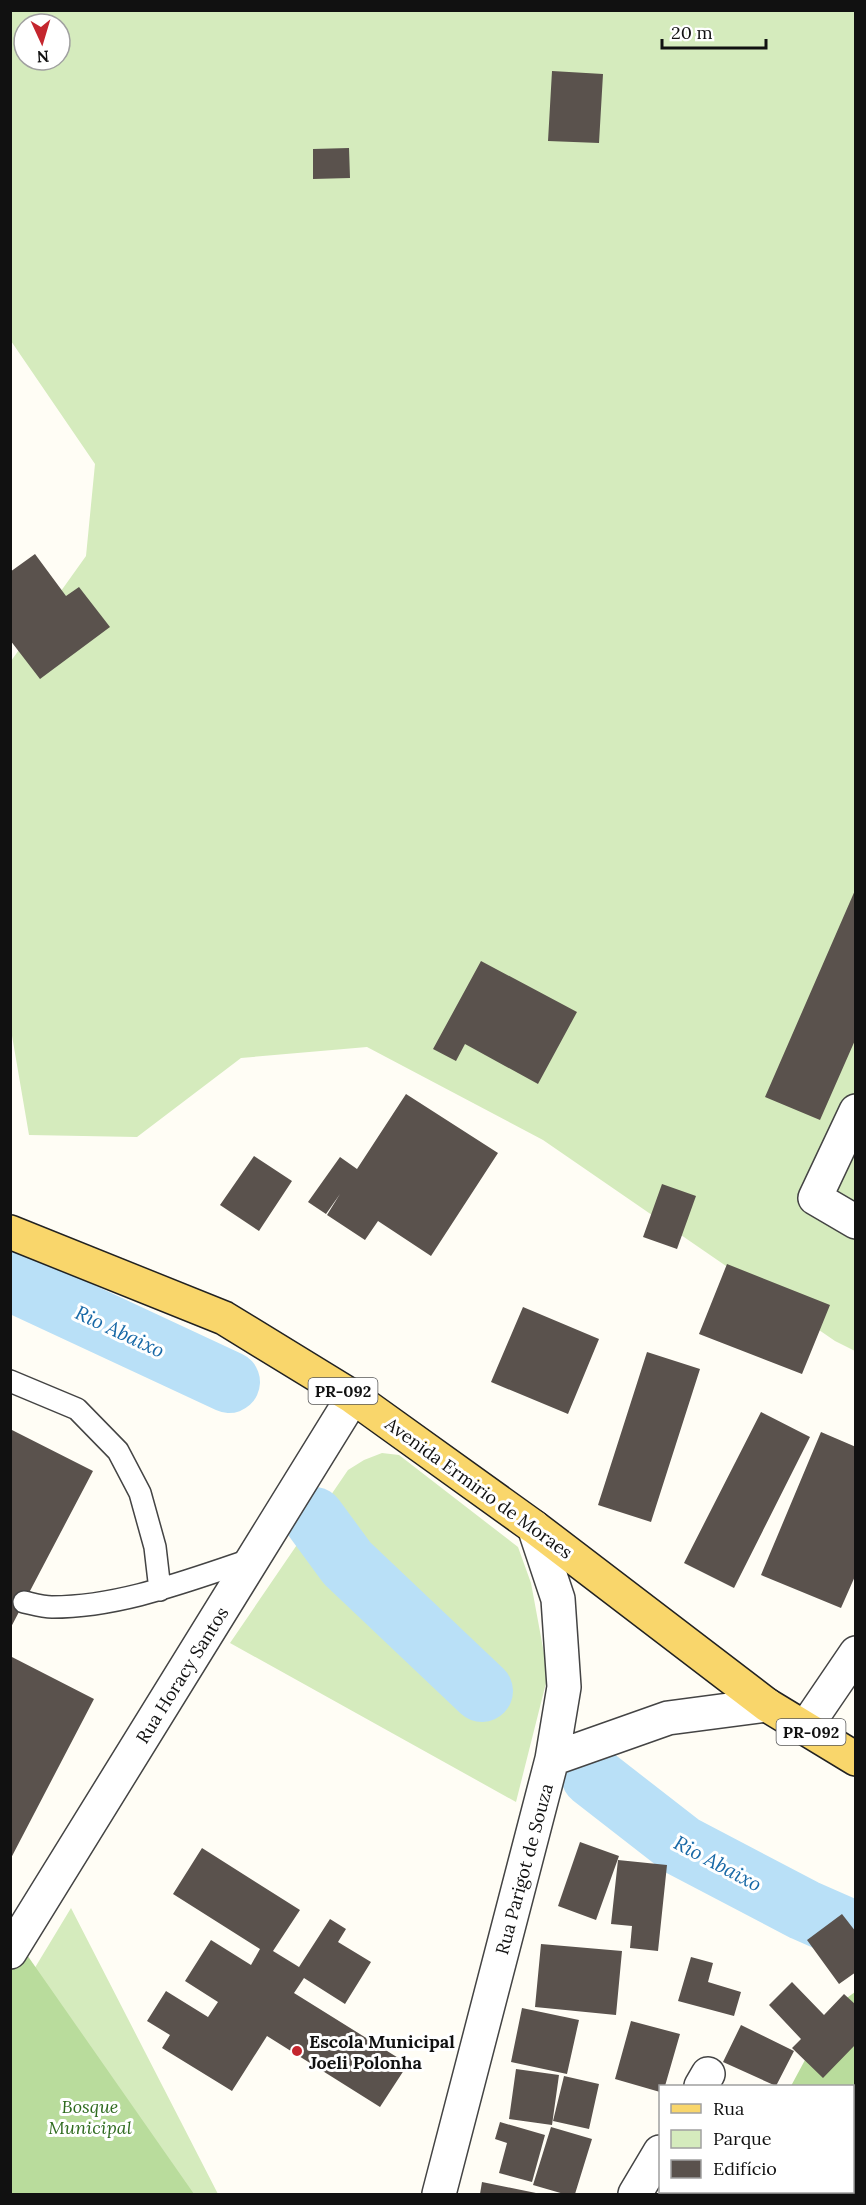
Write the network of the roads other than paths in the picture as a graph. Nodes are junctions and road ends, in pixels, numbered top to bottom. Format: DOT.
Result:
graph roads {
  1 [pos="855,1111"];
  2 [pos="855,1222"];
  3 [pos="10,1232"];
  4 [pos="10,1381"];
  5 [pos="353,1397"];
  6 [pos="534,1527"];
  7 [pos="253,1559"];
  8 [pos="160,1590"];
  9 [pos="24,1602"];
  10 [pos="855,1653"];
  11 [pos="767,1705"];
  12 [pos="805,1728"];
  13 [pos="552,1759"];
  14 [pos="855,1759"];
  15 [pos="10,1952"];
  16 [pos="659,2154"];
  17 [pos="439,2194"];
  18 [pos="635,2194"];
  1 -- 2 [label="street"];
  3 -- 5 [label="main road, Avenida Ermirio de Moraes / PR-092"];
  4 -- 8 [label="lane"];
  5 -- 6 [label="main road, Avenida Ermirio de Moraes / PR-092"];
  5 -- 7 [label="street, Rua Horacy Santos"];
  6 -- 11 [label="main road, Avenida Ermirio de Moraes / PR-092"];
  6 -- 13 [label="street"];
  7 -- 8 [label="lane"];
  7 -- 15 [label="street, Rua Horacy Santos"];
  8 -- 9 [label="lane"];
  10 -- 12 [label="street"];
  11 -- 12 [label="main road, Avenida Ermirio de Moraes / PR-092"];
  11 -- 13 [label="street, Rua Parigot de Souza"];
  12 -- 14 [label="main road, Avenida Ermirio de Moraes / PR-092"];
  13 -- 17 [label="street, Rua Parigot de Souza"];
  16 -- 18 [label="street"];
}
